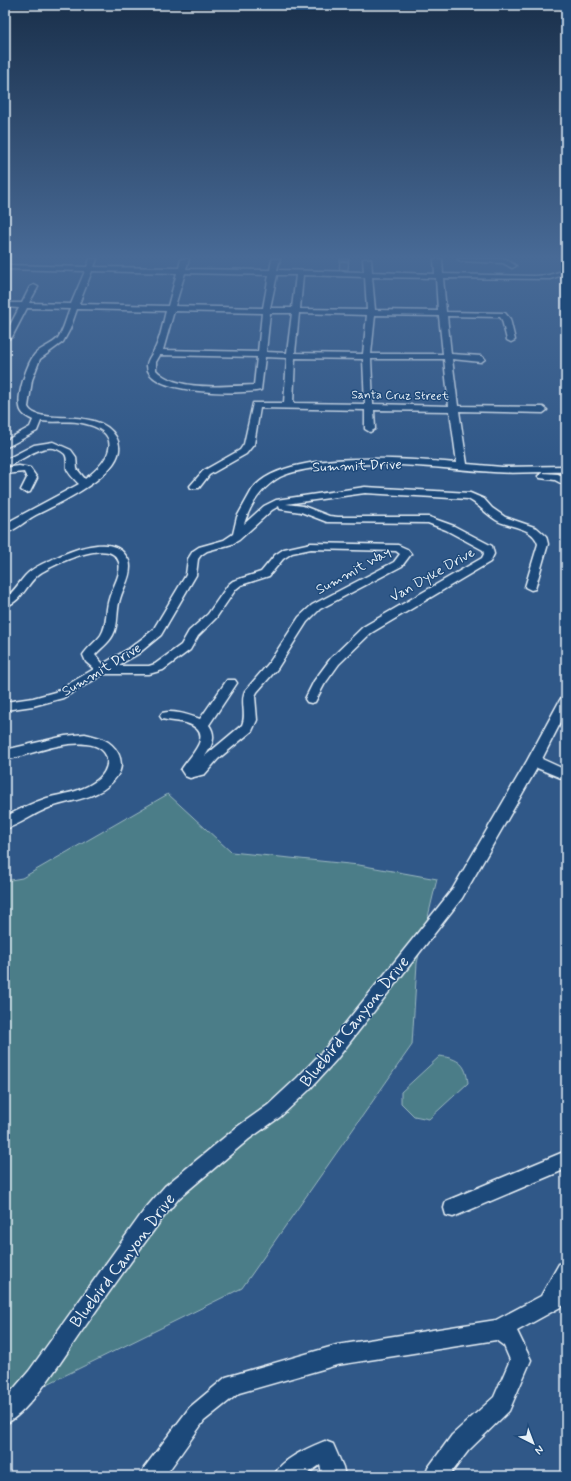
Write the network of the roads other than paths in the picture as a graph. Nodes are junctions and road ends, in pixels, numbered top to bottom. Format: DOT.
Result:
graph roads {
  1 [pos="13,328"];
  2 [pos="67,328"];
  3 [pos="165,328"];
  4 [pos="264,328"];
  5 [pos="294,328"];
  6 [pos="370,328"];
  7 [pos="444,328"];
  8 [pos="508,328"];
  9 [pos="8,337"];
  10 [pos="511,340"];
  11 [pos="158,352"];
  12 [pos="261,355"];
  13 [pos="290,355"];
  14 [pos="367,356"];
  15 [pos="449,357"];
  16 [pos="481,359"];
  17 [pos="288,405"];
  18 [pos="369,406"];
  19 [pos="454,408"];
  20 [pos="543,410"];
  21 [pos="38,418"];
  22 [pos="370,428"];
  23 [pos="5,445"];
  24 [pos="5,464"];
  25 [pos="462,465"];
  26 [pos="524,468"];
  27 [pos="566,469"];
  28 [pos="5,471"];
  29 [pos="566,483"];
  30 [pos="85,485"];
  31 [pos="195,486"];
  32 [pos="26,490"];
  33 [pos="268,508"];
  34 [pos="5,530"];
  35 [pos="238,535"];
  36 [pos="531,587"];
  37 [pos="5,603"];
  38 [pos="103,670"];
  39 [pos="231,683"];
  40 [pos="311,699"];
  41 [pos="566,700"];
  42 [pos="5,706"];
  43 [pos="166,716"];
  44 [pos="202,725"];
  45 [pos="5,755"];
  46 [pos="534,761"];
  47 [pos="566,775"];
  48 [pos="5,824"];
  49 [pos="566,1160"];
  50 [pos="453,1208"];
  51 [pos="566,1271"];
  52 [pos="566,1293"];
  53 [pos="548,1303"];
  54 [pos="498,1330"];
  55 [pos="5,1413"];
  56 [pos="152,1476"];
  57 [pos="285,1476"];
  58 [pos="334,1476"];
  59 [pos="436,1476"];
  1 -- 9 [label="street"];
  2 -- 21 [label="street"];
  3 -- 11 [label="street"];
  4 -- 12 [label="street"];
  5 -- 13 [label="street"];
  6 -- 14 [label="street"];
  7 -- 15 [label="street"];
  8 -- 10 [label="street"];
  11 -- 12 [label="street"];
  11 -- 12 [label="street"];
  12 -- 13 [label="street"];
  13 -- 14 [label="street"];
  13 -- 17 [label="street"];
  14 -- 15 [label="street"];
  14 -- 18 [label="street"];
  15 -- 16 [label="street"];
  15 -- 19 [label="street"];
  17 -- 18 [label="street, Santa Cruz Street"];
  17 -- 31 [label="street, Santa Cruz Street"];
  18 -- 19 [label="street, Santa Cruz Street"];
  18 -- 22 [label="street"];
  19 -- 20 [label="street, Santa Cruz Street"];
  19 -- 25 [label="street"];
  21 -- 23 [label="street"];
  21 -- 30 [label="street"];
  24 -- 30 [label="street"];
  25 -- 26 [label="street, Summit Drive"];
  25 -- 35 [label="street, Summit Drive"];
  26 -- 27 [label="street, Summit Drive"];
  26 -- 29 [label="street"];
  28 -- 32 [label="street"];
  30 -- 34 [label="street"];
  33 -- 35 [label="street"];
  33 -- 36 [label="street"];
  33 -- 40 [label="street, Van Dyke Drive"];
  35 -- 38 [label="street, Summit Drive"];
  37 -- 38 [label="street"];
  38 -- 42 [label="street, Summit Drive"];
  38 -- 44 [label="street, Summit Way"];
  39 -- 44 [label="street"];
  41 -- 46 [label="street, Bluebird Canyon Drive"];
  43 -- 44 [label="street"];
  45 -- 48 [label="street"];
  46 -- 47 [label="street"];
  46 -- 55 [label="street, Bluebird Canyon Drive"];
  49 -- 50 [label="street"];
  51 -- 53 [label="street"];
  52 -- 53 [label="street"];
  53 -- 54 [label="street"];
  54 -- 56 [label="street"];
  54 -- 59 [label="street"];
  57 -- 58 [label="street"];
}
